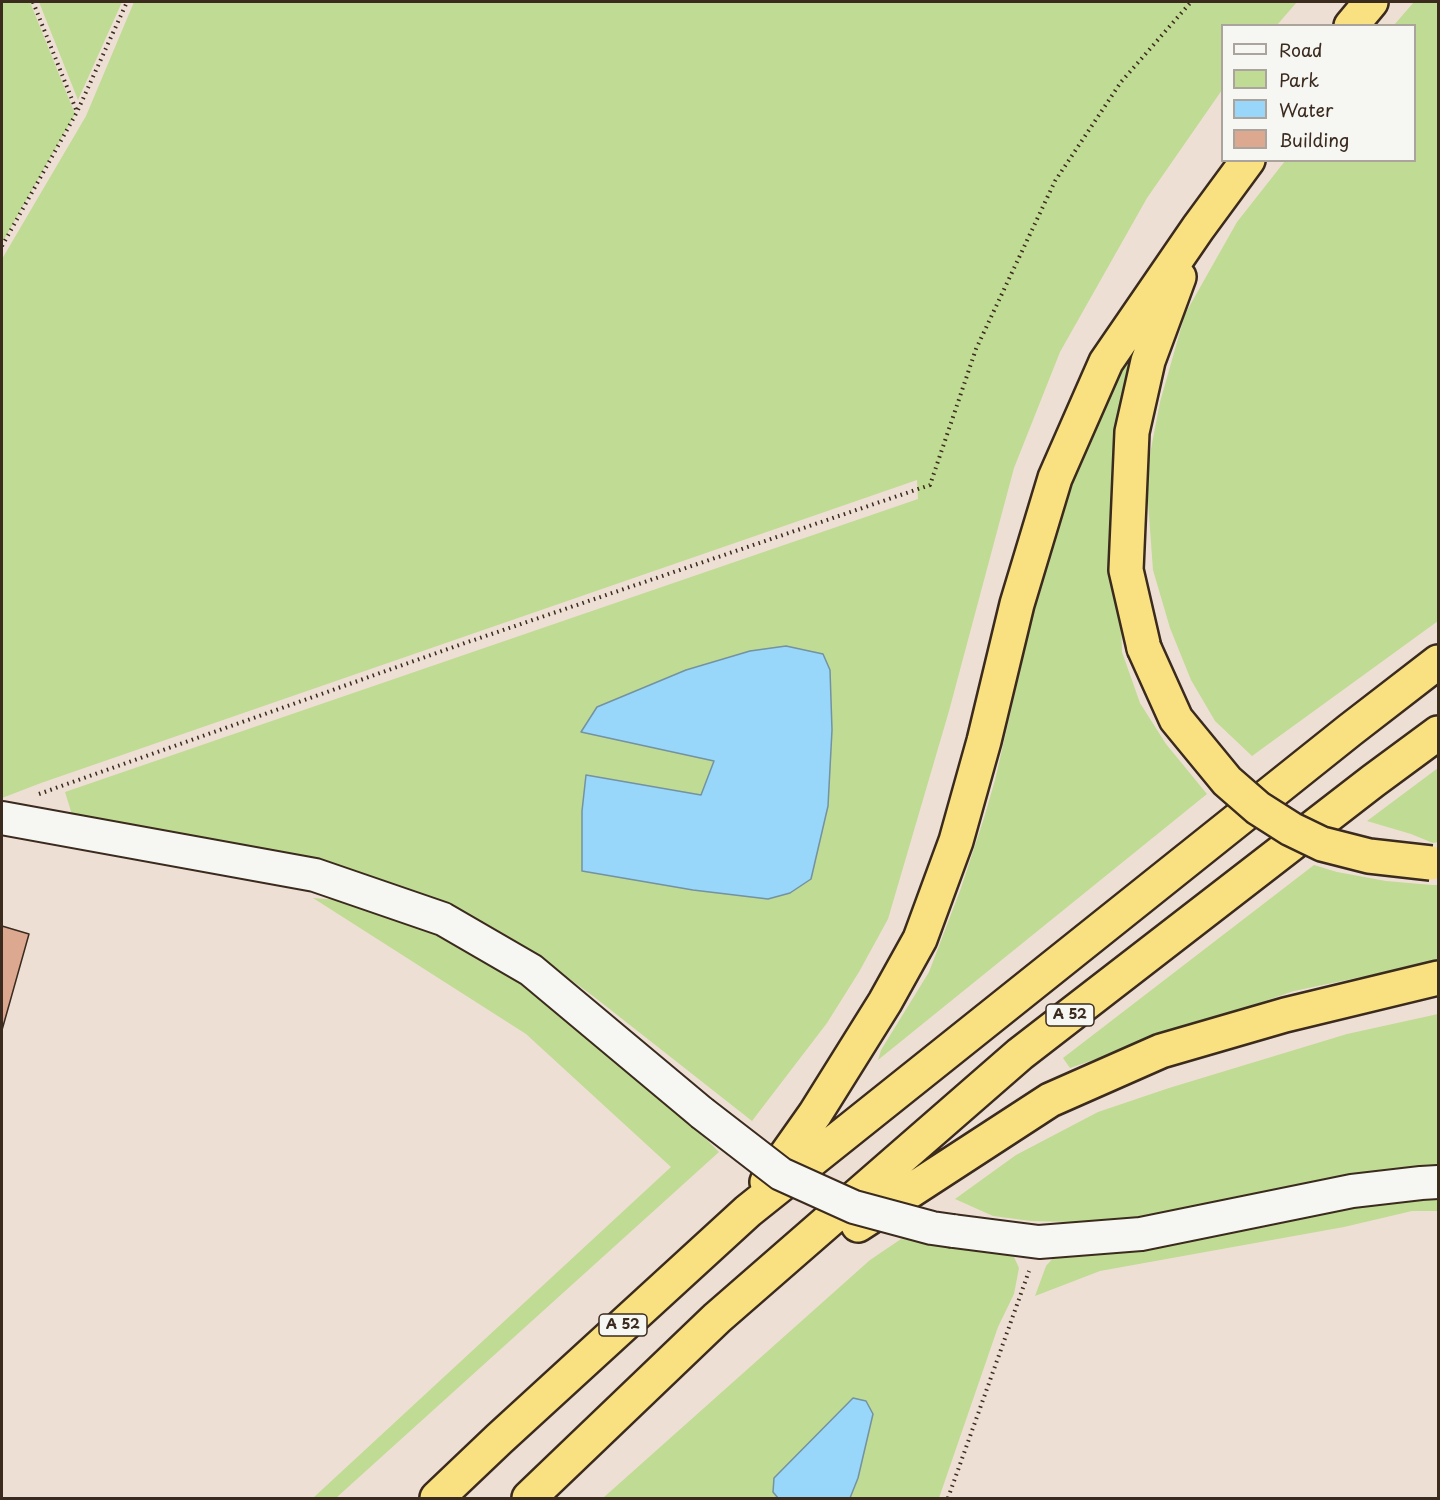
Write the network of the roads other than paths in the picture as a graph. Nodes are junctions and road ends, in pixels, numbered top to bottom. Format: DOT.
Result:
graph roads {
  1 [pos="1371,2"];
  2 [pos="1353,24"];
  3 [pos="1247,162"];
  4 [pos="1198,228"];
  5 [pos="1438,663"];
  6 [pos="1438,733"];
  7 [pos="2,818"];
  8 [pos="1435,862"];
  9 [pos="1431,979"];
  10 [pos="1438,1182"];
  11 [pos="748,1211"];
  12 [pos="717,1318"];
  13 [pos="437,1498"];
  14 [pos="529,1498"];
  1 -- 2 [label="highway"];
  3 -- 4 [label="highway"];
  4 -- 8 [label="highway, bridge"];
  4 -- 11 [label="highway"];
  5 -- 11 [label="highway, A 52"];
  6 -- 12 [label="highway, A 52"];
  7 -- 10 [label="street, bridge"];
  9 -- 12 [label="highway"];
  11 -- 13 [label="highway, A 52"];
  12 -- 14 [label="highway, A 52"];
}
